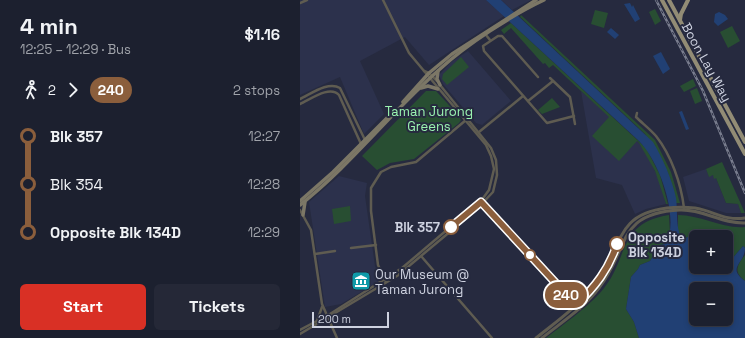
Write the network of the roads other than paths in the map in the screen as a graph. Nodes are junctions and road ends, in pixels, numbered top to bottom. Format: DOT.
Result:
graph roads {
  1 [pos="307,0"];
  2 [pos="383,0"];
  3 [pos="536,0"];
  4 [pos="544,0"];
  5 [pos="662,0"];
  6 [pos="669,0"];
  7 [pos="688,0"];
  8 [pos="300,3"];
  9 [pos="517,12"];
  10 [pos="507,20"];
  11 [pos="680,21"];
  12 [pos="487,34"];
  13 [pos="491,40"];
  14 [pos="469,45"];
  15 [pos="439,70"];
  16 [pos="429,76"];
  17 [pos="538,77"];
  18 [pos="550,78"];
  19 [pos="553,81"];
  20 [pos="439,87"];
  21 [pos="418,89"];
  22 [pos="523,96"];
  23 [pos="300,99"];
  24 [pos="528,101"];
  25 [pos="300,104"];
  26 [pos="637,113"];
  27 [pos="574,116"];
  28 [pos="468,118"];
  29 [pos="465,121"];
  30 [pos="575,124"];
  31 [pos="479,132"];
  32 [pos="365,141"];
  33 [pos="745,142"];
  34 [pos="362,145"];
  35 [pos="745,154"];
  36 [pos="300,201"];
  37 [pos="305,201"];
  38 [pos="482,203"];
  39 [pos="300,205"];
  40 [pos="684,208"];
  41 [pos="300,210"];
  42 [pos="302,214"];
  43 [pos="745,218"];
  44 [pos="745,223"];
  45 [pos="376,245"];
  46 [pos="351,248"];
  47 [pos="335,251"];
  48 [pos="315,254"];
  49 [pos="420,256"];
  50 [pos="385,281"];
  51 [pos="596,288"];
  52 [pos="322,304"];
  53 [pos="575,306"];
  54 [pos="579,310"];
  55 [pos="328,317"];
  56 [pos="316,321"];
  57 [pos="300,330"];
  58 [pos="300,334"];
  59 [pos="337,338"];
  60 [pos="491,338"];
  61 [pos="536,338"];
  62 [pos="542,338"];
  1 -- 8 [label="street"];
  2 -- 16 [label="street"];
  3 -- 9 [label="main road"];
  4 -- 9 [label="main road"];
  5 -- 35 [label="main road, Boon Lay Way"];
  6 -- 11 [label="main road, Boon Lay Way"];
  7 -- 11 [label="main road"];
  9 -- 10 [label="main road"];
  10 -- 12 [label="main road"];
  10 -- 14 [label="main road"];
  11 -- 33 [label="main road, Boon Lay Way"];
  12 -- 13 [label="street"];
  12 -- 14 [label="main road"];
  13 -- 17 [label="street"];
  13 -- 22 [label="street"];
  14 -- 15 [label="main road"];
  14 -- 16 [label="main road"];
  15 -- 16 [label="main road"];
  15 -- 20 [label="main road"];
  16 -- 20 [label="street"];
  16 -- 21 [label="main road"];
  16 -- 32 [label="main road"];
  18 -- 19 [label="street"];
  19 -- 24 [label="street"];
  19 -- 27 [label="street"];
  20 -- 21 [label="main road"];
  20 -- 28 [label="street"];
  20 -- 29 [label="street"];
  21 -- 32 [label="main road"];
  22 -- 24 [label="street"];
  22 -- 31 [label="street"];
  23 -- 32 [label="street"];
  24 -- 27 [label="street"];
  25 -- 34 [label="street"];
  26 -- 40 [label="street"];
  27 -- 30 [label="street"];
  28 -- 29 [label="street"];
  28 -- 31 [label="street"];
  29 -- 38 [label="street"];
  29 -- 45 [label="street"];
  31 -- 38 [label="street"];
  32 -- 34 [label="main road"];
  34 -- 36 [label="main road"];
  34 -- 37 [label="main road"];
  37 -- 39 [label="main road"];
  37 -- 42 [label="main road"];
  38 -- 49 [label="street"];
  38 -- 53 [label="street"];
  40 -- 43 [label="street"];
  40 -- 44 [label="street"];
  40 -- 51 [label="street"];
  41 -- 42 [label="street"];
  42 -- 48 [label="street"];
  45 -- 46 [label="street"];
  45 -- 50 [label="street"];
  47 -- 48 [label="street"];
  48 -- 52 [label="street"];
  49 -- 50 [label="street"];
  49 -- 60 [label="street"];
  50 -- 55 [label="street"];
  51 -- 53 [label="street"];
  51 -- 54 [label="street"];
  52 -- 55 [label="street"];
  52 -- 56 [label="street"];
  53 -- 54 [label="street"];
  53 -- 61 [label="street"];
  54 -- 62 [label="street"];
  55 -- 56 [label="street"];
  55 -- 58 [label="street"];
  55 -- 59 [label="street"];
  56 -- 57 [label="street"];
}
